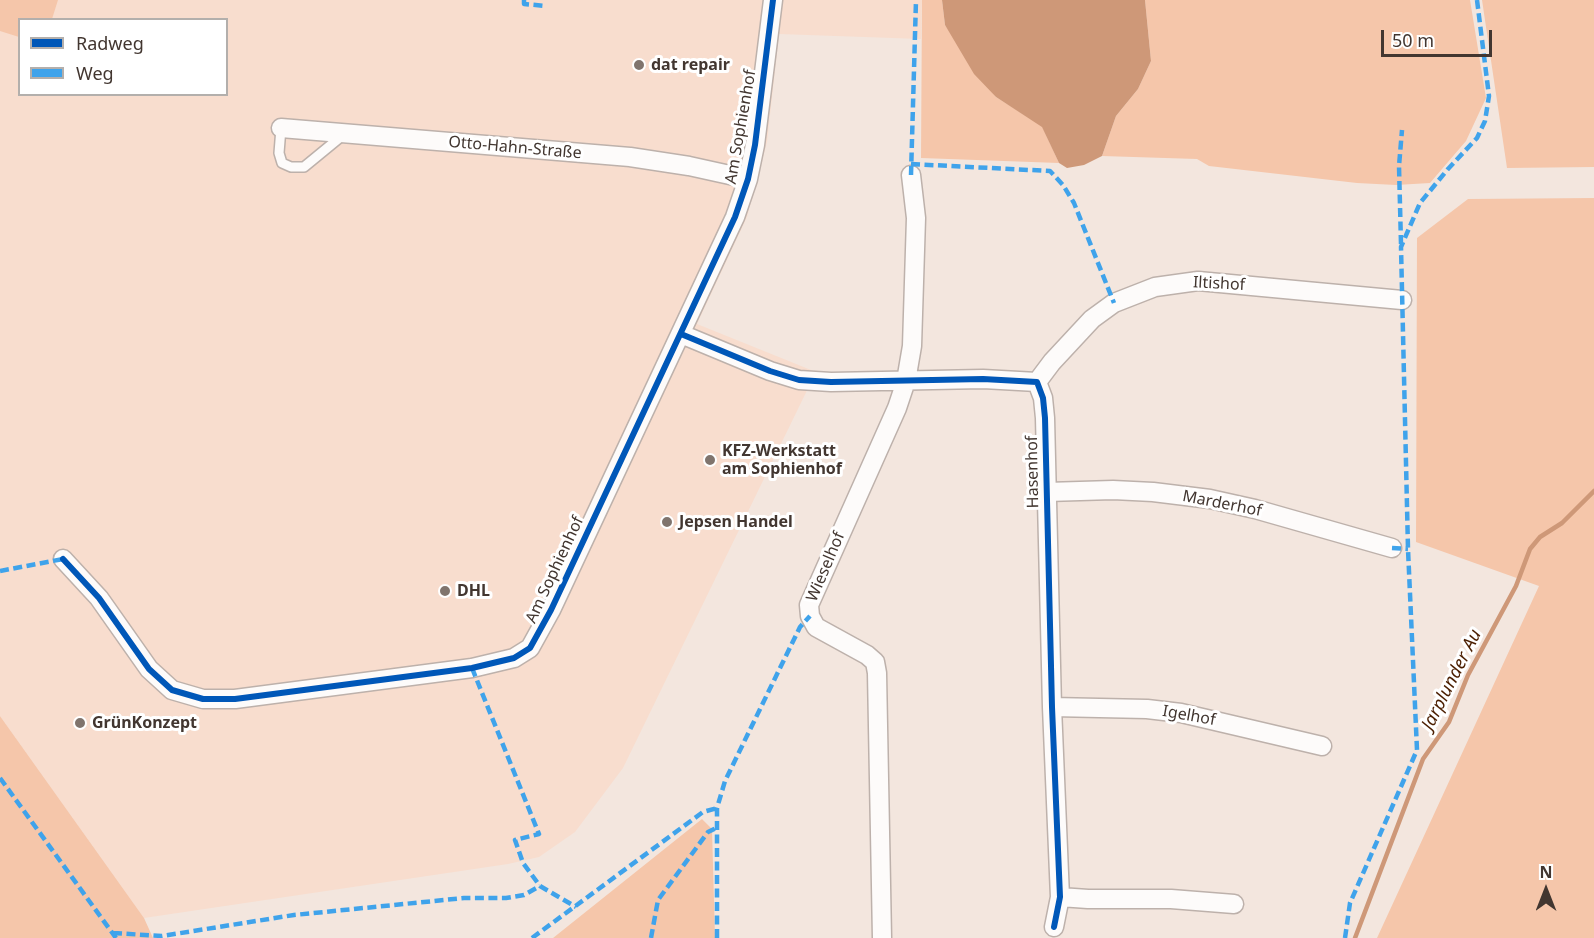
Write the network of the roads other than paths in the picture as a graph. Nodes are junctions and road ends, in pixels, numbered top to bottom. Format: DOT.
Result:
graph roads {
  1 [pos="773,0"];
  2 [pos="281,128"];
  3 [pos="344,133"];
  4 [pos="910,175"];
  5 [pos="748,179"];
  6 [pos="1402,300"];
  7 [pos="681,334"];
  8 [pos="906,381"];
  9 [pos="1037,382"];
  10 [pos="1047,492"];
  11 [pos="1392,548"];
  12 [pos="63,559"];
  13 [pos="1052,707"];
  14 [pos="1322,746"];
  15 [pos="1060,897"];
  16 [pos="1234,904"];
  17 [pos="1054,927"];
  18 [pos="882,938"];
  1 -- 5 [label="street, Am Sophienhof"];
  2 -- 3 [label="street, Otto-Hahn-Straße"];
  2 -- 3 [label="lane"];
  3 -- 5 [label="street, Otto-Hahn-Straße"];
  4 -- 8 [label="street, Wieselhof"];
  5 -- 7 [label="street, Am Sophienhof"];
  6 -- 9 [label="street, Iltishof"];
  7 -- 8 [label="street"];
  7 -- 12 [label="street, Am Sophienhof"];
  8 -- 9 [label="street"];
  8 -- 18 [label="street, Wieselhof"];
  9 -- 10 [label="street, Hasenhof"];
  10 -- 11 [label="street, Marderhof"];
  10 -- 13 [label="street, Hasenhof"];
  13 -- 14 [label="street, Igelhof"];
  13 -- 15 [label="street, Hasenhof"];
  15 -- 16 [label="street"];
  15 -- 17 [label="street, Hasenhof"];
}
